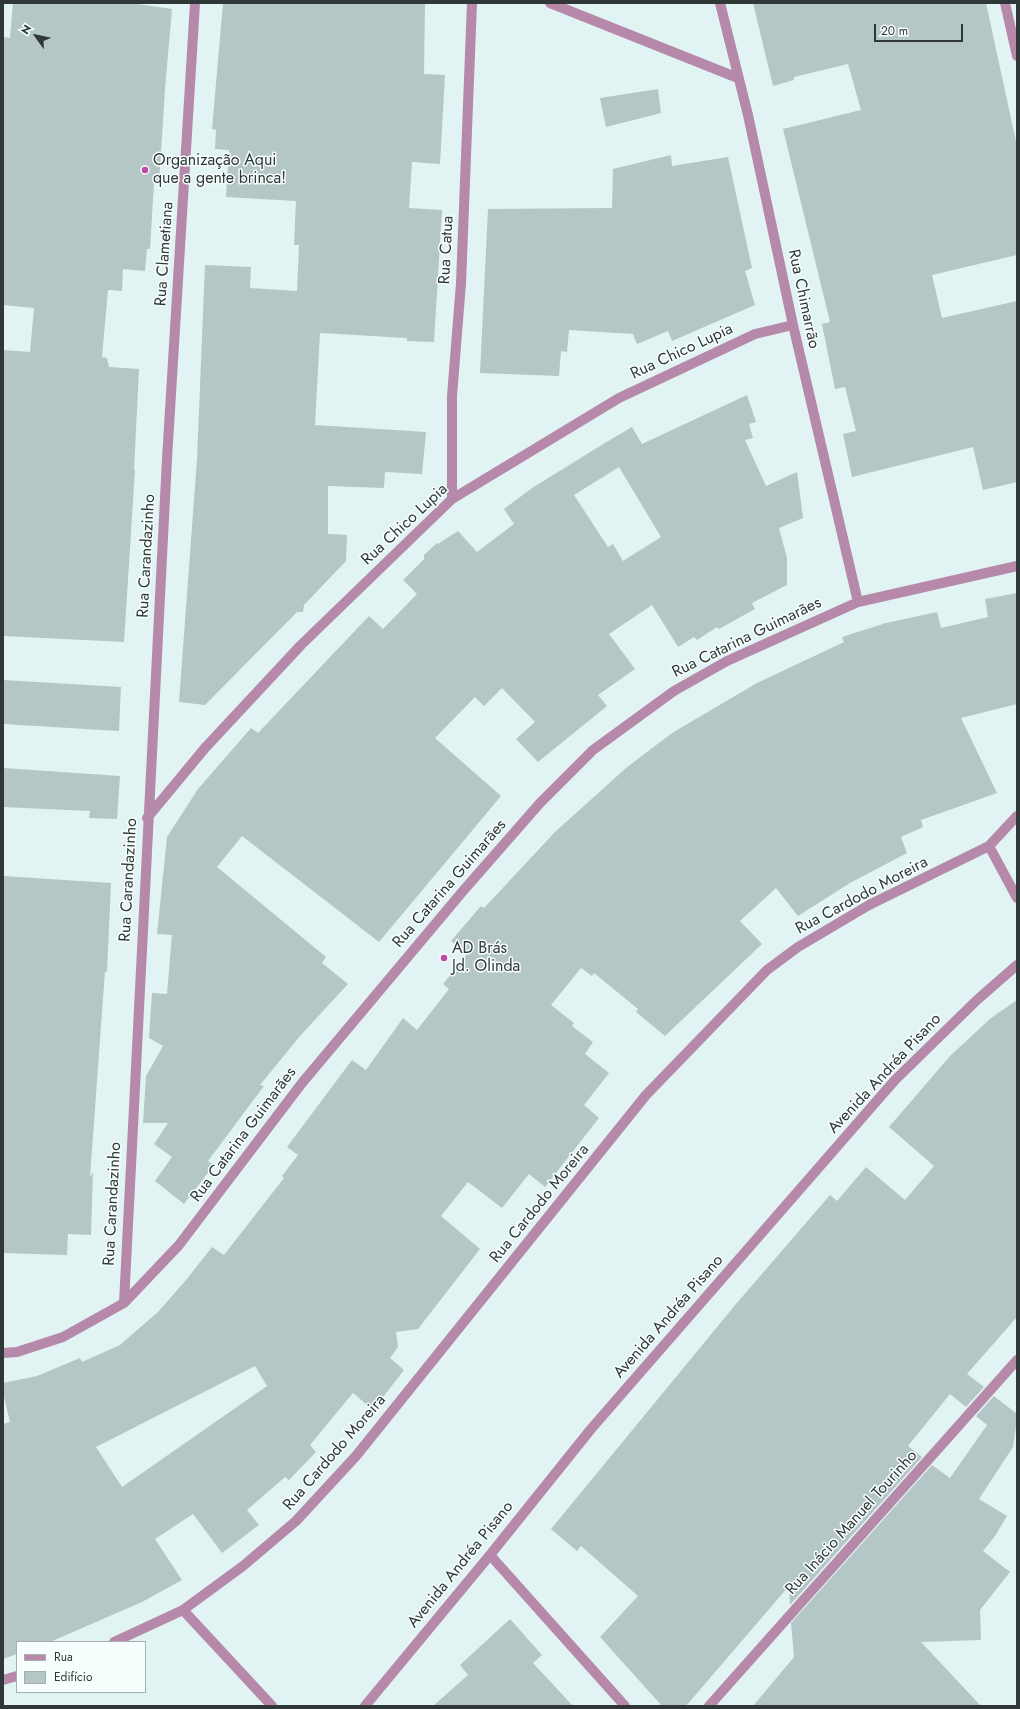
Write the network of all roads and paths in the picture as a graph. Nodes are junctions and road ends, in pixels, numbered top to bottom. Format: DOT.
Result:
graph roads {
  1 [pos="195,3"];
  2 [pos="472,3"];
  3 [pos="550,3"];
  4 [pos="720,3"];
  5 [pos="1005,3"];
  6 [pos="1017,56"];
  7 [pos="738,78"];
  8 [pos="793,325"];
  9 [pos="167,459"];
  10 [pos="452,499"];
  11 [pos="1017,566"];
  12 [pos="858,602"];
  13 [pos="1017,816"];
  14 [pos="147,818"];
  15 [pos="989,846"];
  16 [pos="1017,898"];
  17 [pos="1017,965"];
  18 [pos="124,1303"];
  19 [pos="3,1353"];
  20 [pos="1017,1360"];
  21 [pos="490,1555"];
  22 [pos="183,1610"];
  23 [pos="116,1641"];
  24 [pos="16,1676"];
  25 [pos="3,1680"];
  26 [pos="272,1706"];
  27 [pos="365,1706"];
  28 [pos="625,1706"];
  29 [pos="709,1706"];
  1 -- 9 [label="street, Rua Clametiana"];
  2 -- 10 [label="street, Rua Catua"];
  3 -- 7 [label="street"];
  4 -- 7 [label="street, Rua Chimarrão"];
  5 -- 6 [label="street"];
  7 -- 8 [label="street, Rua Chimarrão"];
  8 -- 10 [label="street, Rua Chico Lupia"];
  8 -- 12 [label="street, Rua Chimarrão"];
  9 -- 14 [label="street, Rua Carandazinho"];
  10 -- 14 [label="street, Rua Chico Lupia"];
  11 -- 12 [label="street, Rua Catarina Guimarães"];
  12 -- 18 [label="street, Rua Catarina Guimarães"];
  13 -- 15 [label="street, Rua Cardodo Moreira"];
  14 -- 18 [label="street, Rua Carandazinho"];
  15 -- 16 [label="street"];
  15 -- 22 [label="street, Rua Cardodo Moreira"];
  17 -- 21 [label="street, Avenida Andréa Pisano"];
  18 -- 19 [label="street, Rua Catarina Guimarães"];
  20 -- 29 [label="street, Rua Inácio Manuel Tourinho"];
  21 -- 27 [label="street, Avenida Andréa Pisano"];
  21 -- 28 [label="street"];
  22 -- 23 [label="street, Rua Cardodo Moreira"];
  22 -- 26 [label="street"];
  24 -- 25 [label="street"];
}
